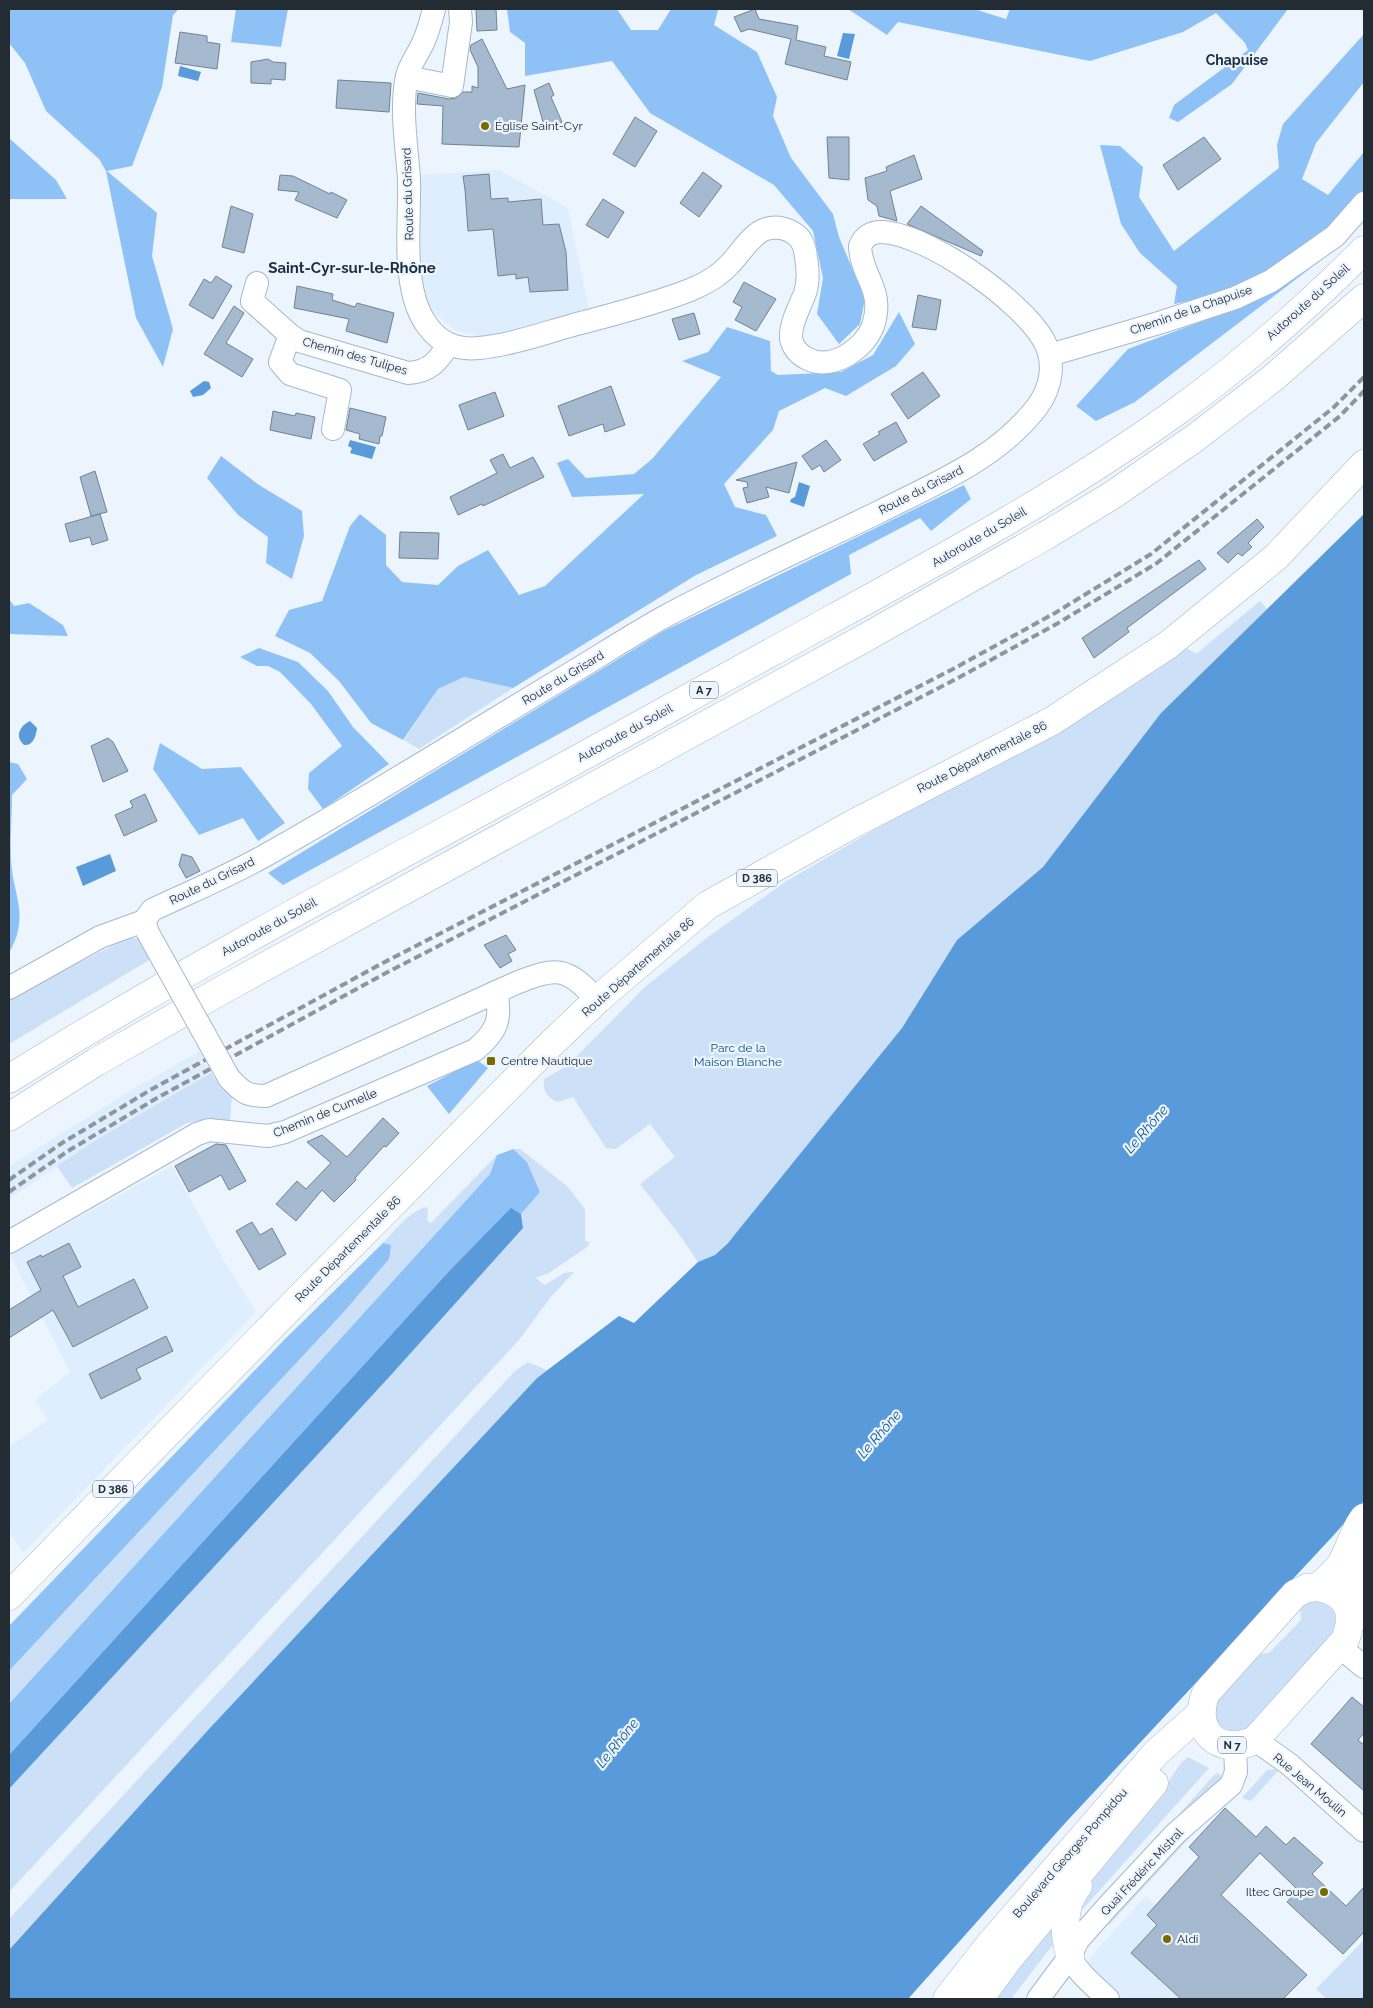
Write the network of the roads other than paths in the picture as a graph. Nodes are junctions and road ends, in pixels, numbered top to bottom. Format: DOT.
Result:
graph roads {
  1 [pos="434,9"];
  2 [pos="460,9"];
  3 [pos="407,77"];
  4 [pos="1364,203"];
  5 [pos="1364,250"];
  6 [pos="257,283"];
  7 [pos="1364,298"];
  8 [pos="290,335"];
  9 [pos="449,344"];
  10 [pos="1050,355"];
  11 [pos="333,429"];
  12 [pos="1364,464"];
  13 [pos="146,927"];
  14 [pos="9,988"];
  15 [pos="496,992"];
  16 [pos="597,1000"];
  17 [pos="9,1079"];
  18 [pos="9,1117"];
  19 [pos="9,1242"];
  20 [pos="1364,1518"];
  21 [pos="1364,1563"];
  22 [pos="1320,1587"];
  23 [pos="9,1596"];
  24 [pos="1349,1607"];
  25 [pos="1340,1646"];
  26 [pos="1364,1667"];
  27 [pos="1200,1713"];
  28 [pos="1234,1741"];
  29 [pos="1131,1811"];
  30 [pos="1364,1831"];
  31 [pos="1070,1956"];
  32 [pos="947,1999"];
  33 [pos="979,1999"];
  34 [pos="1038,1999"];
  35 [pos="1108,1999"];
  1 -- 3 [label="street, Route du Grisard"];
  2 -- 3 [label="street"];
  3 -- 9 [label="street, Route du Grisard"];
  4 -- 10 [label="street, Chemin de la Chapuise"];
  5 -- 17 [label="main road, Autoroute du Soleil / A 7"];
  6 -- 8 [label="street, Chemin des Tulipes"];
  7 -- 18 [label="main road, A 7"];
  8 -- 9 [label="street, Chemin des Tulipes"];
  8 -- 11 [label="street"];
  9 -- 10 [label="street, Route du Grisard"];
  10 -- 13 [label="street, Route du Grisard"];
  12 -- 16 [label="main road, Route Départementale 86 / D 386"];
  13 -- 14 [label="street, Route du Grisard"];
  13 -- 15 [label="street, bridge"];
  15 -- 16 [label="street"];
  15 -- 19 [label="street, Chemin de Cumelle"];
  16 -- 23 [label="main road, Route Départementale 86 / D 386"];
  20 -- 22 [label="main road"];
  21 -- 24 [label="main road, Boulevard Georges Pompidou / N 7"];
  22 -- 24 [label="main road"];
  22 -- 27 [label="main road, Boulevard Georges Pompidou"];
  24 -- 25 [label="main road, Boulevard Georges Pompidou / N 7"];
  25 -- 26 [label="street"];
  25 -- 28 [label="main road, Boulevard Georges Pompidou / N 7"];
  27 -- 28 [label="main road, N 7"];
  27 -- 32 [label="main road, Boulevard Georges Pompidou"];
  28 -- 29 [label="main road, Boulevard Georges Pompidou / N 7"];
  28 -- 30 [label="street, Rue Jean Moulin"];
  28 -- 31 [label="street, Quai Frédéric Mistral"];
  29 -- 31 [label="main road"];
  29 -- 33 [label="main road, Boulevard Georges Pompidou / N 7"];
  31 -- 34 [label="street, Quai Frédéric Mistral"];
  31 -- 35 [label="street"];
}
